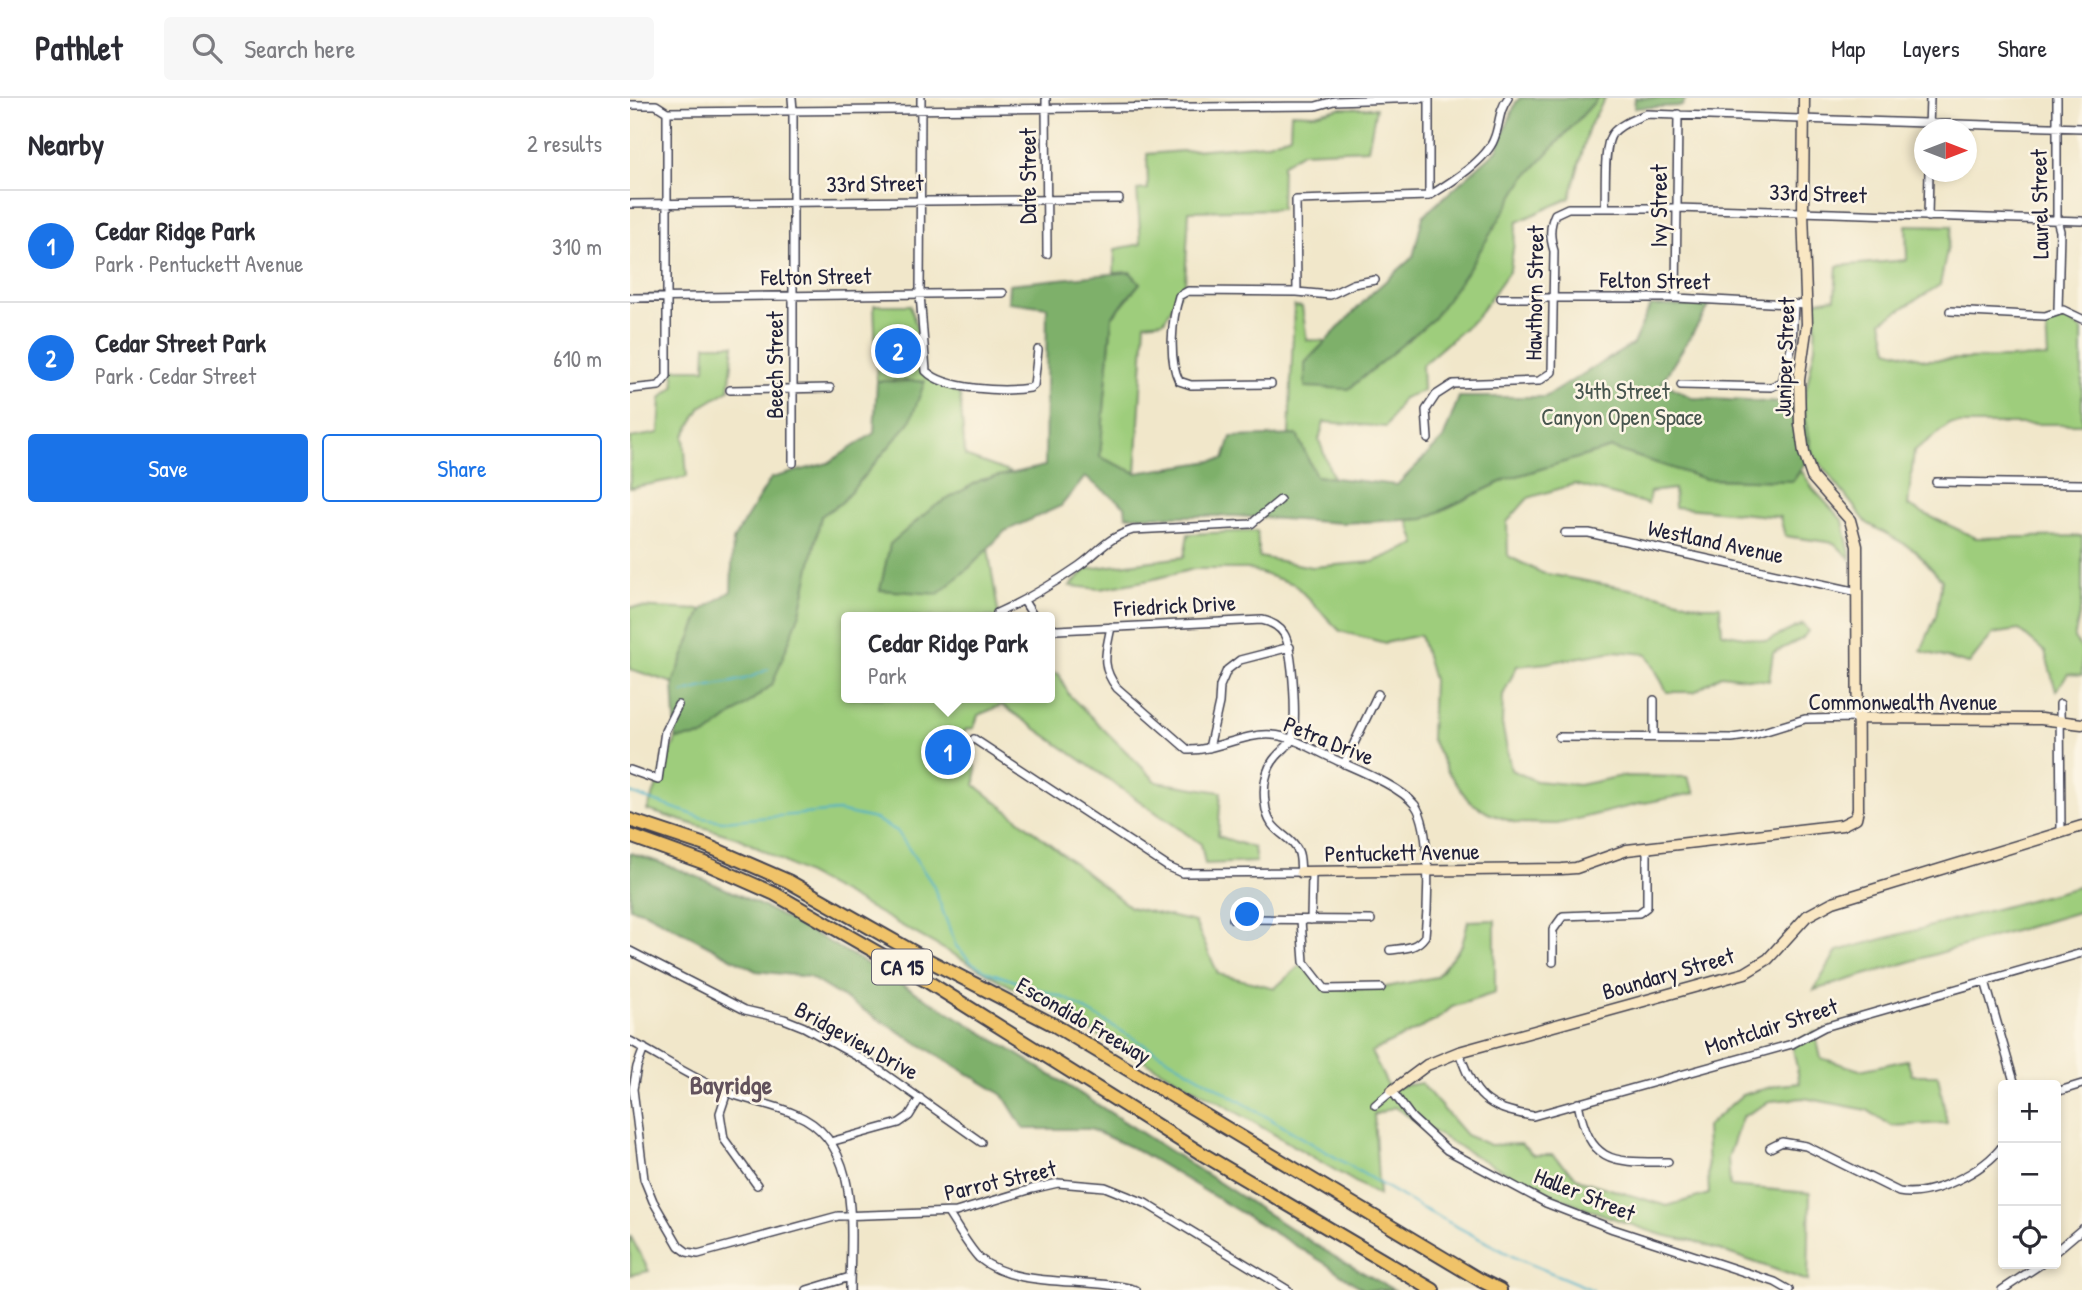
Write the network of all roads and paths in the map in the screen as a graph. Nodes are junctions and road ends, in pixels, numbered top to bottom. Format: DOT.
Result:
graph roads {
  1 [pos="792,98"];
  2 [pos="921,98"];
  3 [pos="1046,98"];
  4 [pos="1427,98"];
  5 [pos="1508,98"];
  6 [pos="1804,98"];
  7 [pos="1930,98"];
  8 [pos="2057,98"];
  9 [pos="1169,102"];
  10 [pos="630,105"];
  11 [pos="1046,107"];
  12 [pos="921,109"];
  13 [pos="793,110"];
  14 [pos="667,112"];
  15 [pos="1678,114"];
  16 [pos="1804,118"];
  17 [pos="1929,119"];
  18 [pos="1914,125"];
  19 [pos="1977,126"];
  20 [pos="2057,127"];
  21 [pos="2082,128"];
  22 [pos="1928,182"];
  23 [pos="1429,196"];
  24 [pos="1119,199"];
  25 [pos="1046,200"];
  26 [pos="920,202"];
  27 [pos="794,203"];
  28 [pos="630,204"];
  29 [pos="667,204"];
  30 [pos="1605,206"];
  31 [pos="1677,208"];
  32 [pos="1803,212"];
  33 [pos="1555,214"];
  34 [pos="1928,217"];
  35 [pos="2057,220"];
  36 [pos="2082,221"];
  37 [pos="1046,254"];
  38 [pos="1375,280"];
  39 [pos="1297,292"];
  40 [pos="1003,293"];
  41 [pos="920,294"];
  42 [pos="793,296"];
  43 [pos="667,297"];
  44 [pos="630,298"];
  45 [pos="1501,298"];
  46 [pos="1553,298"];
  47 [pos="1676,298"];
  48 [pos="1794,304"];
  49 [pos="1807,304"];
  50 [pos="2058,310"];
  51 [pos="1950,311"];
  52 [pos="2082,319"];
  53 [pos="1038,350"];
  54 [pos="1271,384"];
  55 [pos="1681,385"];
  56 [pos="831,388"];
  57 [pos="630,389"];
  58 [pos="794,389"];
  59 [pos="730,390"];
  60 [pos="1428,439"];
  61 [pos="793,463"];
  62 [pos="1936,482"];
  63 [pos="2082,484"];
  64 [pos="1280,500"];
  65 [pos="1565,533"];
  66 [pos="1858,592"];
  67 [pos="1024,601"];
  68 [pos="999,612"];
  69 [pos="1031,612"];
  70 [pos="1111,627"];
  71 [pos="1055,630"];
  72 [pos="1290,647"];
  73 [pos="1378,694"];
  74 [pos="1654,700"];
  75 [pos="2060,704"];
  76 [pos="678,705"];
  77 [pos="1857,718"];
  78 [pos="2060,721"];
  79 [pos="2082,724"];
  80 [pos="1559,737"];
  81 [pos="1654,737"];
  82 [pos="974,739"];
  83 [pos="1291,740"];
  84 [pos="1209,748"];
  85 [pos="1344,764"];
  86 [pos="630,770"];
  87 [pos="1857,809"];
  88 [pos="630,819"];
  89 [pos="2082,826"];
  90 [pos="2061,832"];
  91 [pos="630,838"];
  92 [pos="1647,848"];
  93 [pos="1426,871"];
  94 [pos="1301,872"];
  95 [pos="1312,872"];
  96 [pos="1233,919"];
  97 [pos="1301,920"];
  98 [pos="1311,920"];
  99 [pos="1371,920"];
  100 [pos="1390,950"];
  101 [pos="630,951"];
  102 [pos="2082,953"];
  103 [pos="1553,962"];
  104 [pos="1985,981"];
  105 [pos="1381,988"];
  106 [pos="630,1041"];
  107 [pos="644,1048"];
  108 [pos="1459,1052"];
  109 [pos="2014,1080"];
  110 [pos="2082,1084"];
  111 [pos="2061,1090"];
  112 [pos="1392,1091"];
  113 [pos="727,1092"];
  114 [pos="920,1098"];
  115 [pos="1578,1103"];
  116 [pos="1375,1105"];
  117 [pos="830,1142"];
  118 [pos="981,1142"];
  119 [pos="1770,1148"];
  120 [pos="1998,1151"];
  121 [pos="1668,1162"];
  122 [pos="757,1185"];
  123 [pos="948,1213"];
  124 [pos="849,1215"];
  125 [pos="2082,1229"];
  126 [pos="2061,1247"];
  127 [pos="2034,1269"];
  128 [pos="850,1277"];
  129 [pos="807,1290"];
  130 [pos="850,1290"];
  131 [pos="1136,1290"];
  132 [pos="1288,1290"];
  133 [pos="1433,1290"];
  134 [pos="1500,1290"];
  135 [pos="1789,1290"];
  136 [pos="2002,1290"];
  1 -- 13 [label="street, Beech Street"];
  2 -- 12 [label="street"];
  3 -- 11 [label="street, Date Street"];
  4 -- 9 [label="street"];
  4 -- 23 [label="street"];
  5 -- 23 [label="street"];
  6 -- 16 [label="street, Juniper Street"];
  7 -- 17 [label="street"];
  8 -- 20 [label="street, Laurel Street"];
  9 -- 11 [label="street"];
  10 -- 14 [label="street"];
  11 -- 12 [label="street"];
  11 -- 25 [label="street, Date Street"];
  12 -- 13 [label="street"];
  12 -- 26 [label="street"];
  13 -- 14 [label="street"];
  13 -- 27 [label="street, Beech Street"];
  14 -- 29 [label="street"];
  15 -- 16 [label="street"];
  15 -- 30 [label="street"];
  15 -- 31 [label="street, Ivy Street"];
  16 -- 18 [label="street"];
  16 -- 32 [label="street, Juniper Street"];
  19 -- 20 [label="street"];
  20 -- 21 [label="street"];
  20 -- 35 [label="street, Laurel Street"];
  22 -- 34 [label="street"];
  23 -- 39 [label="street"];
  24 -- 25 [label="street, 33rd Street"];
  25 -- 26 [label="street, 33rd Street"];
  25 -- 37 [label="street, Date Street"];
  26 -- 27 [label="street, 33rd Street"];
  26 -- 41 [label="street"];
  27 -- 29 [label="street, 33rd Street"];
  27 -- 42 [label="street, Beech Street"];
  28 -- 29 [label="street, 33rd Street"];
  29 -- 43 [label="street"];
  30 -- 31 [label="street, 33rd Street"];
  30 -- 33 [label="street, 33rd Street"];
  31 -- 32 [label="street, 33rd Street"];
  31 -- 47 [label="street, Ivy Street"];
  32 -- 34 [label="street, 33rd Street"];
  32 -- 49 [label="street, Juniper Street"];
  33 -- 46 [label="street, Hawthorn Street"];
  34 -- 35 [label="street, 33rd Street"];
  35 -- 36 [label="street, 33rd Street"];
  35 -- 50 [label="street, Laurel Street"];
  38 -- 39 [label="street"];
  39 -- 54 [label="street"];
  40 -- 41 [label="street, Felton Street"];
  41 -- 42 [label="street, Felton Street"];
  41 -- 53 [label="street"];
  42 -- 43 [label="street, Felton Street"];
  42 -- 58 [label="street, Beech Street"];
  43 -- 44 [label="street, Felton Street"];
  43 -- 57 [label="street"];
  45 -- 46 [label="street, Felton Street"];
  46 -- 47 [label="street, Felton Street"];
  46 -- 60 [label="street, Hawthorn Street"];
  47 -- 48 [label="street, Felton Street"];
  48 -- 49 [label="street, Felton Street"];
  48 -- 55 [label="street"];
  49 -- 66 [label="street, Juniper Street"];
  50 -- 51 [label="street"];
  50 -- 52 [label="street"];
  56 -- 58 [label="street"];
  58 -- 59 [label="street"];
  58 -- 61 [label="street, Beech Street"];
  62 -- 63 [label="street"];
  64 -- 67 [label="street"];
  65 -- 66 [label="street, Westland Avenue"];
  66 -- 77 [label="street, Juniper Street"];
  67 -- 68 [label="street"];
  67 -- 69 [label="street"];
  70 -- 71 [label="street, Friedrick Drive"];
  70 -- 72 [label="street, Friedrick Drive"];
  70 -- 84 [label="street, Petra Drive"];
  72 -- 83 [label="street"];
  72 -- 84 [label="street"];
  73 -- 85 [label="street"];
  74 -- 81 [label="street"];
  75 -- 78 [label="street"];
  76 -- 86 [label="street"];
  77 -- 78 [label="street, Commonwealth Avenue"];
  77 -- 81 [label="street, Commonwealth Avenue"];
  77 -- 87 [label="street, Juniper Street"];
  78 -- 79 [label="street, Commonwealth Avenue"];
  78 -- 90 [label="street"];
  80 -- 81 [label="street, Commonwealth Avenue"];
  82 -- 94 [label="street, Pentuckett Avenue"];
  83 -- 84 [label="street, Petra Drive"];
  83 -- 85 [label="street, Petra Drive"];
  83 -- 94 [label="street"];
  85 -- 93 [label="street, Petra Drive"];
  87 -- 92 [label="street, Pentuckett Avenue"];
  88 -- 134 [label="highway, Escondido Freeway / CA 15"];
  89 -- 90 [label="street, Boundary Street"];
  90 -- 108 [label="street, Boundary Street"];
  91 -- 133 [label="highway, Escondido Freeway / CA 15"];
  92 -- 93 [label="street, Pentuckett Avenue"];
  92 -- 103 [label="street"];
  93 -- 95 [label="street, Pentuckett Avenue"];
  93 -- 100 [label="street, Petra Drive"];
  94 -- 95 [label="street, Pentuckett Avenue"];
  95 -- 98 [label="street"];
  96 -- 97 [label="street"];
  97 -- 98 [label="street"];
  97 -- 105 [label="street"];
  98 -- 99 [label="street"];
  101 -- 114 [label="street, Bridgeview Drive"];
  102 -- 104 [label="street, Montclair Street"];
  104 -- 109 [label="street"];
  104 -- 115 [label="street, Montclair Street"];
  106 -- 107 [label="street"];
  107 -- 113 [label="street"];
  107 -- 124 [label="street, Parrot Street"];
  108 -- 112 [label="street, Boundary Street"];
  108 -- 115 [label="street, Montclair Street"];
  110 -- 111 [label="street"];
  112 -- 116 [label="street, Boundary Street"];
  112 -- 135 [label="street, Haller Street"];
  113 -- 117 [label="street"];
  113 -- 122 [label="street"];
  114 -- 117 [label="street"];
  114 -- 118 [label="street, Bridgeview Drive"];
  115 -- 121 [label="street"];
  117 -- 124 [label="street"];
  119 -- 120 [label="street"];
  123 -- 124 [label="street, Parrot Street"];
  123 -- 131 [label="street"];
  123 -- 132 [label="street, Parrot Street"];
  124 -- 128 [label="street"];
  125 -- 126 [label="street"];
  127 -- 136 [label="street"];
  128 -- 129 [label="street"];
  128 -- 130 [label="street"];
}
